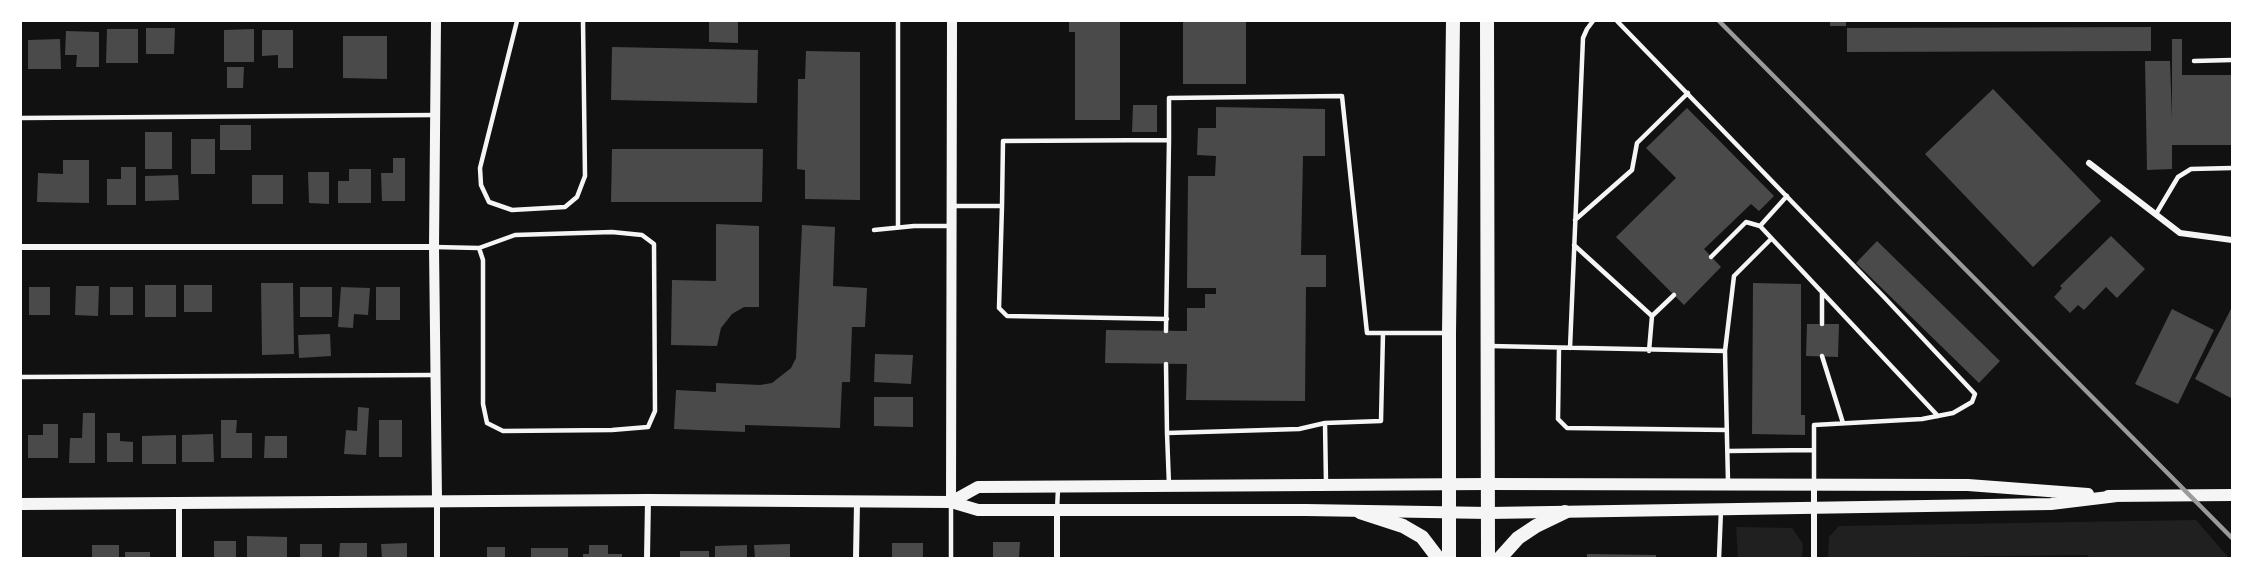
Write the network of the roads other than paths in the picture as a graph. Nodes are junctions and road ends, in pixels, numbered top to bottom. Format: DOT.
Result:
graph roads {
  1 [pos="436,21"];
  2 [pos="517,21"];
  3 [pos="583,21"];
  4 [pos="898,21"];
  5 [pos="952,21"];
  6 [pos="1453,21"];
  7 [pos="1487,21"];
  8 [pos="1593,21"];
  9 [pos="1617,21"];
  10 [pos="2232,60"];
  11 [pos="2194,61"];
  12 [pos="1688,93"];
  13 [pos="435,115"];
  14 [pos="21,118"];
  15 [pos="1169,140"];
  16 [pos="2089,163"];
  17 [pos="2232,168"];
  18 [pos="1786,196"];
  19 [pos="952,206"];
  20 [pos="1002,206"];
  21 [pos="2156,214"];
  22 [pos="1575,220"];
  23 [pos="952,226"];
  24 [pos="1760,226"];
  25 [pos="898,227"];
  26 [pos="874,230"];
  27 [pos="1772,239"];
  28 [pos="2232,240"];
  29 [pos="1574,245"];
  30 [pos="21,247"];
  31 [pos="434,247"];
  32 [pos="479,248"];
  33 [pos="1711,257"];
  34 [pos="1822,292"];
  35 [pos="1674,295"];
  36 [pos="1652,316"];
  37 [pos="1167,319"];
  38 [pos="1822,324"];
  39 [pos="1166,331"];
  40 [pos="1383,333"];
  41 [pos="1449,333"];
  42 [pos="1487,346"];
  43 [pos="1559,348"];
  44 [pos="1570,348"];
  45 [pos="1649,351"];
  46 [pos="1725,351"];
  47 [pos="1822,356"];
  48 [pos="1166,364"];
  49 [pos="435,375"];
  50 [pos="21,377"];
  51 [pos="1938,416"];
  52 [pos="1325,423"];
  53 [pos="1843,423"];
  54 [pos="1727,430"];
  55 [pos="1167,433"];
  56 [pos="1728,450"];
  57 [pos="1814,450"];
  58 [pos="1488,484"];
  59 [pos="1169,485"];
  60 [pos="1449,485"];
  61 [pos="1729,485"];
  62 [pos="1814,485"];
  63 [pos="1058,486"];
  64 [pos="1326,486"];
  65 [pos="2232,495"];
  66 [pos="2117,496"];
  67 [pos="437,500"];
  68 [pos="648,500"];
  69 [pos="178,502"];
  70 [pos="951,502"];
  71 [pos="857,503"];
  72 [pos="21,504"];
  73 [pos="1057,510"];
  74 [pos="1721,510"];
  75 [pos="1814,510"];
  76 [pos="1360,512"];
  77 [pos="1565,512"];
  78 [pos="1449,513"];
  79 [pos="1489,513"];
  80 [pos="179,558"];
  81 [pos="437,558"];
  82 [pos="647,558"];
  83 [pos="856,558"];
  84 [pos="951,558"];
  85 [pos="1057,558"];
  86 [pos="1438,558"];
  87 [pos="1449,558"];
  88 [pos="1488,558"];
  89 [pos="1500,558"];
  90 [pos="1719,558"];
  91 [pos="1814,558"];
  1 -- 13 [label="street"];
  2 -- 3 [label="lane"];
  4 -- 25 [label="lane"];
  5 -- 19 [label="street"];
  6 -- 41 [label="highway"];
  7 -- 42 [label="highway"];
  8 -- 22 [label="lane"];
  9 -- 12 [label="lane"];
  10 -- 11 [label="lane"];
  12 -- 18 [label="lane"];
  12 -- 22 [label="lane"];
  13 -- 14 [label="lane"];
  13 -- 31 [label="street"];
  15 -- 20 [label="lane"];
  15 -- 37 [label="lane"];
  15 -- 40 [label="lane"];
  16 -- 21 [label="street"];
  17 -- 21 [label="lane"];
  18 -- 24 [label="lane"];
  18 -- 51 [label="lane"];
  19 -- 20 [label="lane"];
  19 -- 23 [label="street"];
  20 -- 37 [label="lane"];
  21 -- 28 [label="street"];
  22 -- 29 [label="lane"];
  23 -- 25 [label="lane"];
  23 -- 70 [label="street"];
  24 -- 27 [label="lane"];
  24 -- 33 [label="lane"];
  25 -- 26 [label="lane"];
  27 -- 34 [label="lane"];
  27 -- 46 [label="lane"];
  29 -- 36 [label="lane"];
  29 -- 44 [label="lane"];
  30 -- 31 [label="street"];
  31 -- 32 [label="lane"];
  31 -- 49 [label="street"];
  32 -- 32 [label="lane"];
  34 -- 38 [label="lane"];
  34 -- 51 [label="lane"];
  35 -- 36 [label="lane"];
  36 -- 45 [label="lane"];
  37 -- 39 [label="lane"];
  40 -- 41 [label="lane"];
  40 -- 52 [label="lane"];
  41 -- 60 [label="highway"];
  42 -- 43 [label="lane"];
  42 -- 58 [label="highway"];
  43 -- 44 [label="lane"];
  43 -- 54 [label="lane"];
  44 -- 45 [label="lane"];
  45 -- 46 [label="lane"];
  46 -- 54 [label="lane"];
  47 -- 53 [label="lane"];
  48 -- 55 [label="lane"];
  49 -- 50 [label="lane"];
  49 -- 67 [label="street"];
  51 -- 53 [label="lane"];
  52 -- 55 [label="lane"];
  52 -- 64 [label="lane"];
  53 -- 57 [label="lane"];
  54 -- 56 [label="lane"];
  55 -- 59 [label="lane"];
  56 -- 57 [label="lane"];
  56 -- 61 [label="lane"];
  57 -- 62 [label="lane"];
  58 -- 60 [label="main road"];
  58 -- 61 [label="main road"];
  58 -- 79 [label="highway"];
  59 -- 63 [label="main road"];
  59 -- 64 [label="main road"];
  60 -- 64 [label="main road"];
  60 -- 78 [label="highway"];
  61 -- 62 [label="main road"];
  62 -- 66 [label="main road"];
  62 -- 75 [label="street"];
  63 -- 70 [label="main road"];
  63 -- 73 [label="lane"];
  65 -- 66 [label="main road"];
  66 -- 75 [label="main road"];
  67 -- 68 [label="main road"];
  67 -- 69 [label="main road"];
  67 -- 81 [label="street"];
  68 -- 71 [label="main road"];
  68 -- 82 [label="street"];
  69 -- 72 [label="main road"];
  69 -- 80 [label="street"];
  70 -- 71 [label="main road"];
  70 -- 73 [label="main road"];
  70 -- 84 [label="lane"];
  71 -- 83 [label="street"];
  73 -- 76 [label="main road"];
  73 -- 85 [label="street"];
  74 -- 75 [label="main road"];
  74 -- 77 [label="main road"];
  74 -- 90 [label="lane"];
  75 -- 91 [label="street"];
  76 -- 78 [label="main road"];
  76 -- 86 [label="highway"];
  77 -- 79 [label="main road"];
  77 -- 89 [label="highway"];
  78 -- 79 [label="main road"];
  78 -- 87 [label="highway"];
  79 -- 88 [label="highway"];
}
